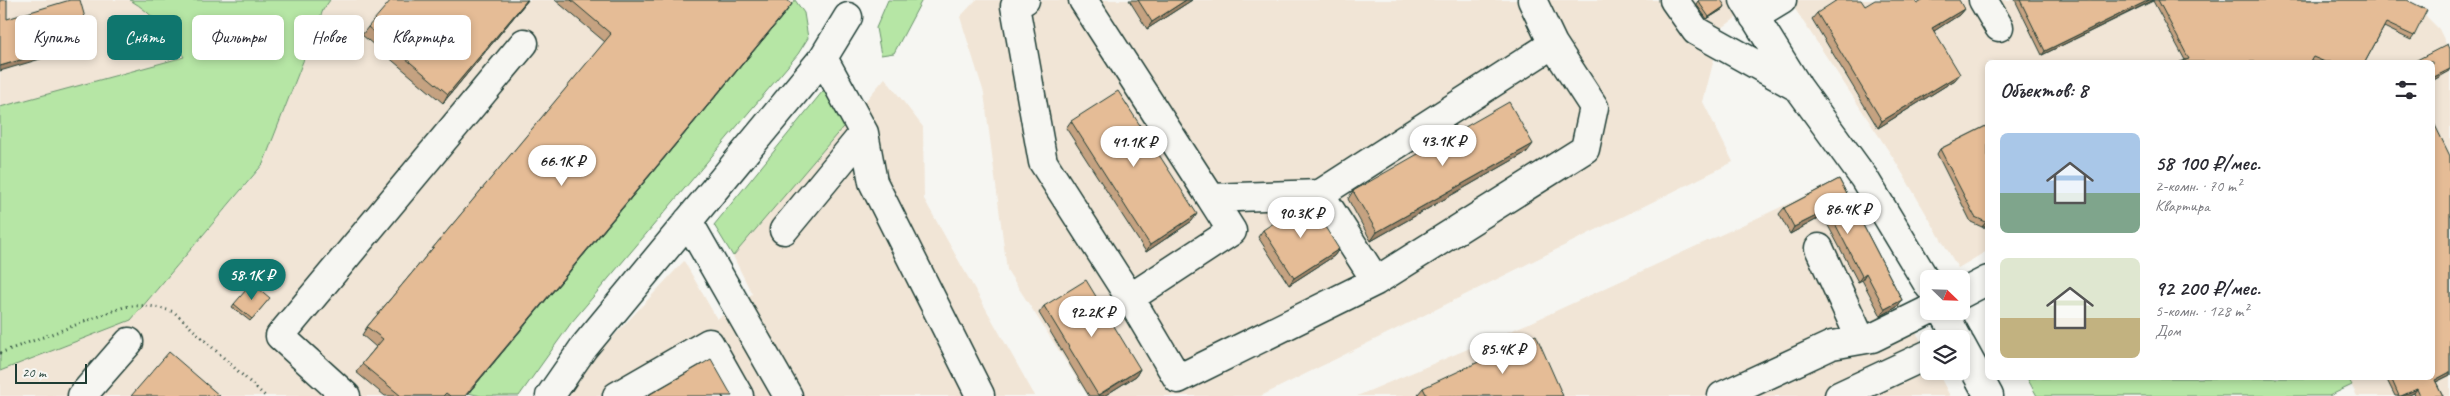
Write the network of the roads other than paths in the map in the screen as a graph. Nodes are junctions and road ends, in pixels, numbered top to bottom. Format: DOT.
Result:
graph roads {
  1 [pos="1025,0"];
  2 [pos="1083,0"];
  3 [pos="1532,0"];
  4 [pos="1674,0"];
  5 [pos="1782,0"];
  6 [pos="1983,0"];
  7 [pos="1749,9"];
  8 [pos="848,17"];
  9 [pos="2000,28"];
  10 [pos="524,43"];
  11 [pos="1553,44"];
  12 [pos="823,58"];
  13 [pos="1798,87"];
  14 [pos="864,133"];
  15 [pos="1320,194"];
  16 [pos="1211,198"];
  17 [pos="688,221"];
  18 [pos="784,230"];
  19 [pos="1819,248"];
  20 [pos="1920,271"];
  21 [pos="1376,281"];
  22 [pos="1985,282"];
  23 [pos="1970,289"];
  24 [pos="1130,298"];
  25 [pos="1920,314"];
  26 [pos="1861,340"];
  27 [pos="129,342"];
  28 [pos="1920,358"];
  29 [pos="1970,361"];
  30 [pos="980,395"];
  31 [pos="82,396"];
  32 [pos="346,396"];
  33 [pos="550,396"];
  34 [pos="616,396"];
  35 [pos="739,396"];
  36 [pos="788,396"];
  37 [pos="1722,396"];
  38 [pos="1839,396"];
  39 [pos="1989,396"];
  1 -- 24 [label="lane"];
  2 -- 16 [label="lane"];
  3 -- 11 [label="lane"];
  4 -- 13 [label="lane"];
  5 -- 7 [label="lane"];
  6 -- 9 [label="lane"];
  7 -- 13 [label="lane"];
  8 -- 12 [label="lane"];
  10 -- 32 [label="lane"];
  11 -- 15 [label="lane"];
  11 -- 21 [label="lane"];
  12 -- 14 [label="lane"];
  12 -- 17 [label="lane"];
  13 -- 20 [label="lane"];
  14 -- 18 [label="lane"];
  14 -- 30 [label="lane"];
  15 -- 16 [label="lane"];
  15 -- 21 [label="lane"];
  16 -- 24 [label="lane"];
  17 -- 33 [label="lane"];
  17 -- 36 [label="lane"];
  19 -- 26 [label="lane"];
  21 -- 24 [label="lane"];
  22 -- 23 [label="lane"];
  25 -- 26 [label="lane"];
  26 -- 37 [label="lane"];
  27 -- 31 [label="lane"];
  28 -- 38 [label="lane"];
  29 -- 39 [label="lane"];
  34 -- 35 [label="lane"];
}
